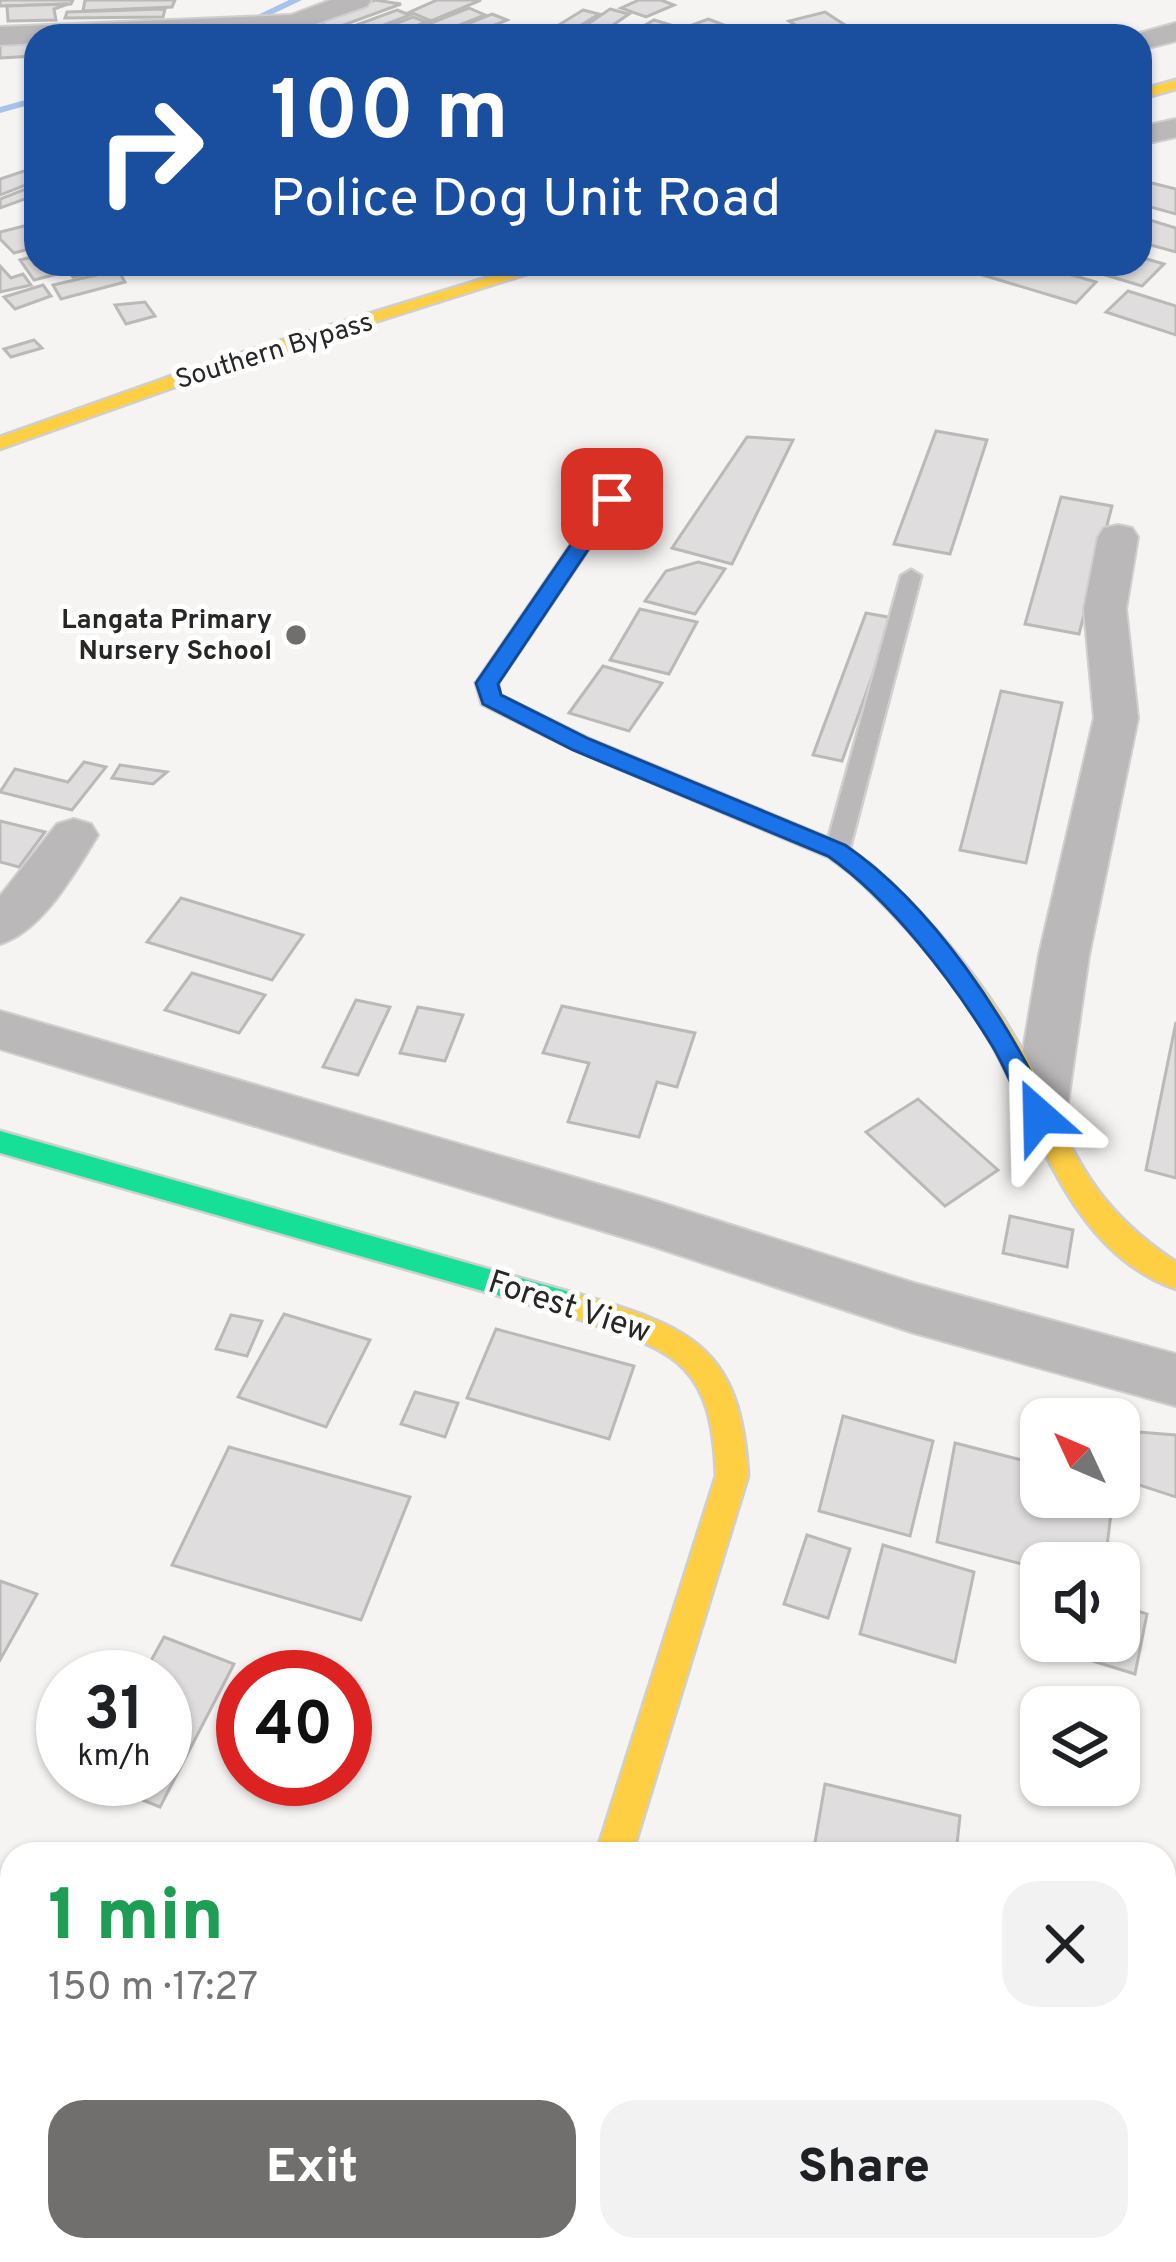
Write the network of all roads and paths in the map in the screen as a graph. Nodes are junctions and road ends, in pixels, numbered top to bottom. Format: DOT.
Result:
graph roads {
  1 [pos="357,0"];
  2 [pos="280,24"];
  3 [pos="511,276"];
  4 [pos="0,443"];
  5 [pos="612,499"];
  6 [pos="1118,537"];
  7 [pos="911,575"];
  8 [pos="74,835"];
  9 [pos="837,850"];
  10 [pos="0,926"];
  11 [pos="0,1030"];
  12 [pos="1039,1116"];
  13 [pos="0,1142"];
  14 [pos="1176,1277"];
  15 [pos="1176,1380"];
  16 [pos="618,1842"];
  1 -- 2 [label="street"];
  3 -- 4 [label="main road, Southern Bypass"];
  5 -- 9 [label="main road"];
  6 -- 12 [label="street"];
  7 -- 9 [label="lane"];
  8 -- 10 [label="street"];
  9 -- 12 [label="main road"];
  11 -- 15 [label="street"];
  12 -- 14 [label="main road"];
  13 -- 16 [label="main road, Forest View"];
}
